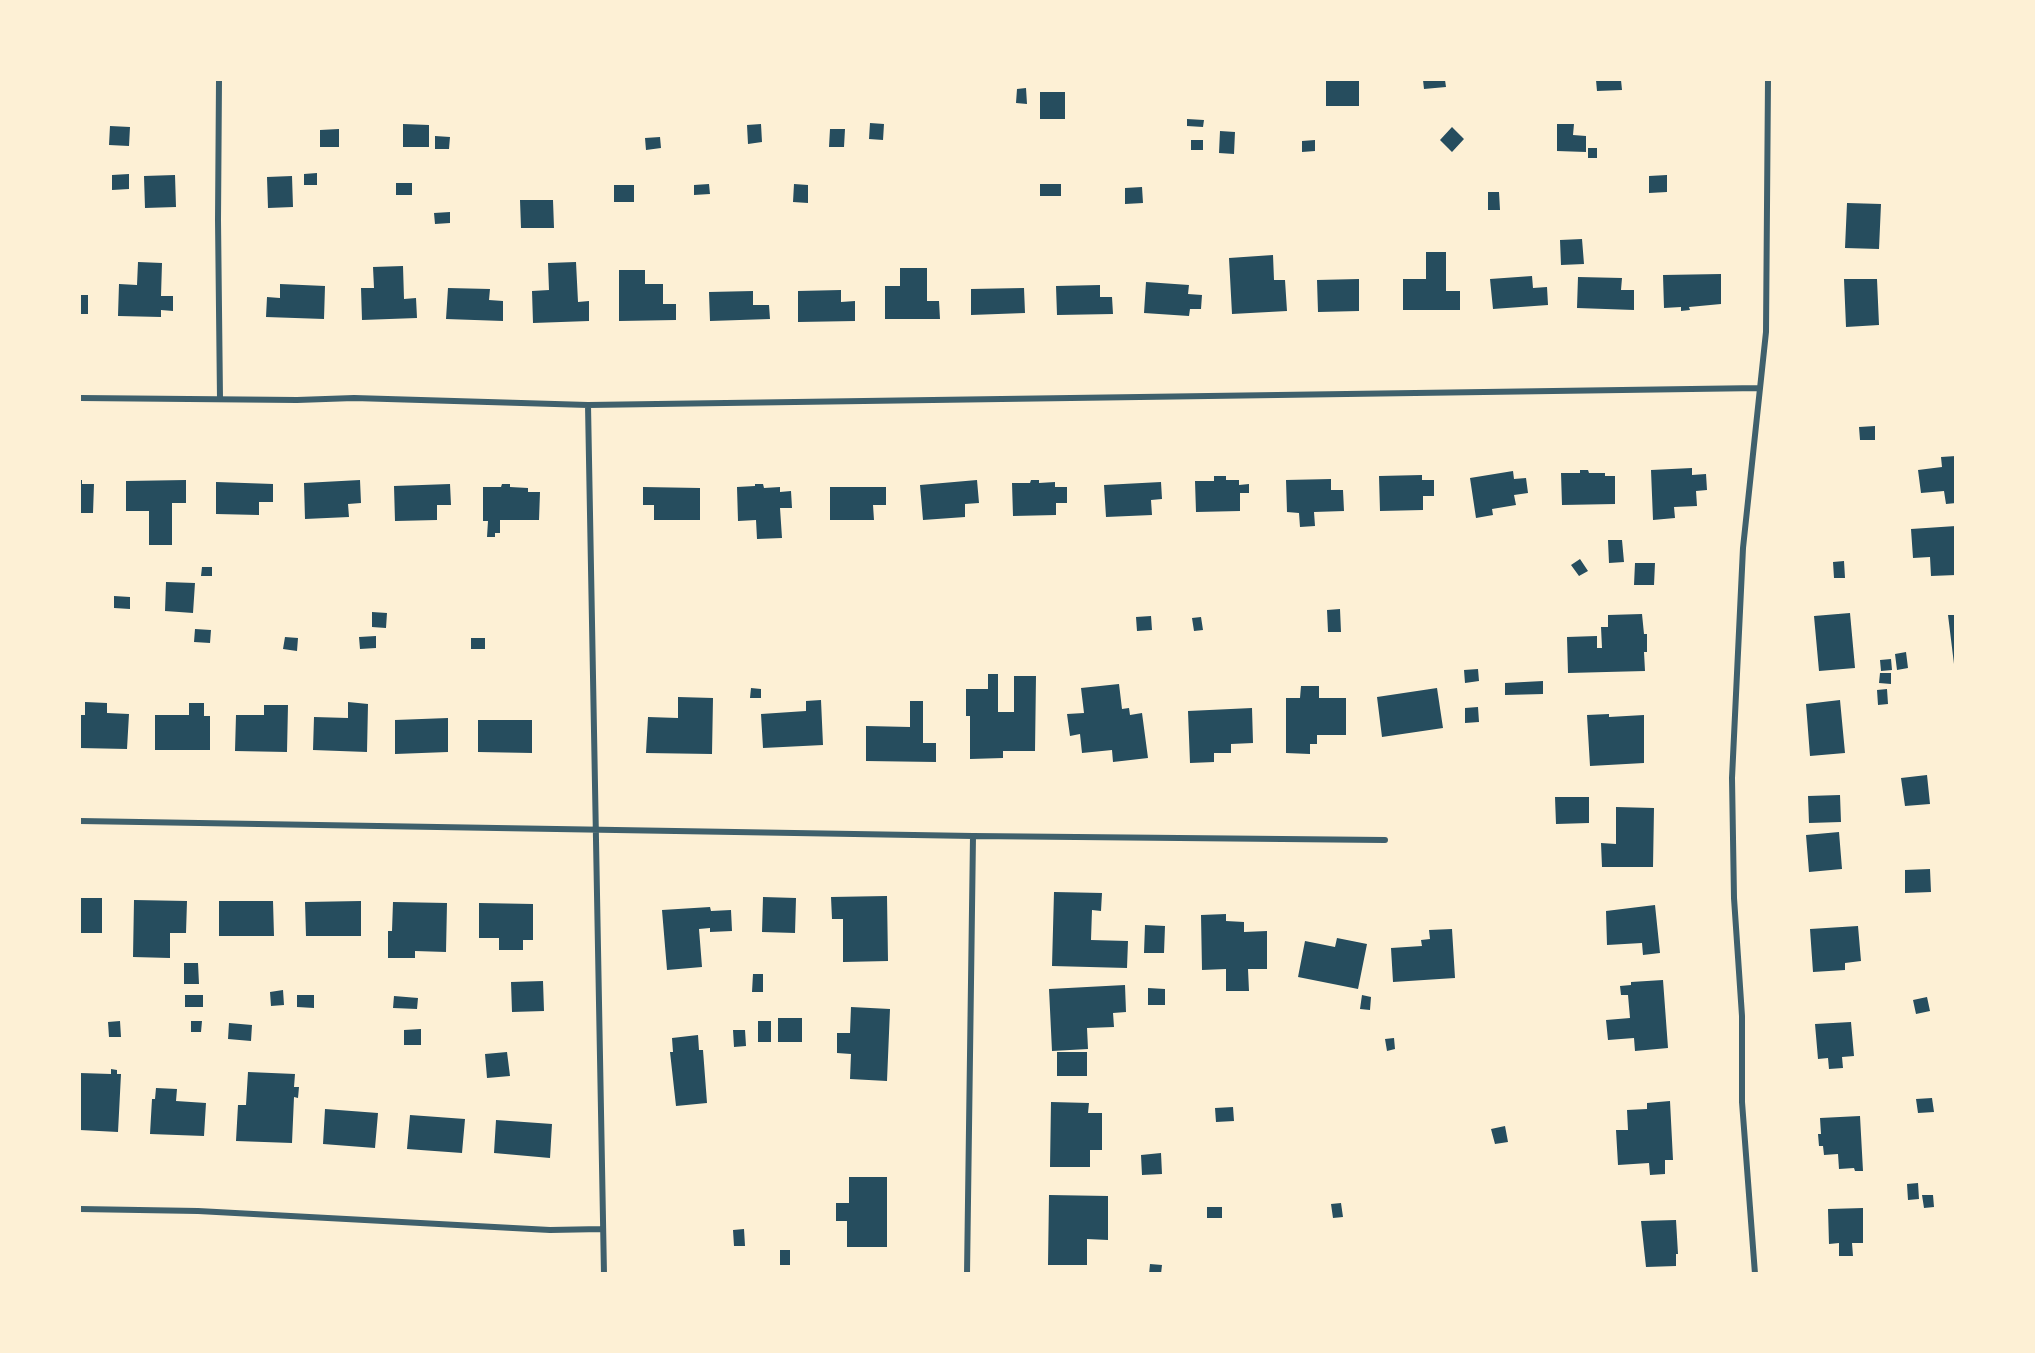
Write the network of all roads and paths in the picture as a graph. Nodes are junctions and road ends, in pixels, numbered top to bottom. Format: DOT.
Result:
graph roads {
  1 [pos="219,80"];
  2 [pos="1767,80"];
  3 [pos="1760,388"];
  4 [pos="80,398"];
  5 [pos="220,399"];
  6 [pos="588,405"];
  7 [pos="80,821"];
  8 [pos="595,831"];
  9 [pos="973,836"];
  10 [pos="1385,840"];
  11 [pos="80,1209"];
  12 [pos="602,1229"];
  13 [pos="604,1274"];
  14 [pos="967,1274"];
  15 [pos="1755,1274"];
  1 -- 5 [label="street"];
  2 -- 3 [label="street"];
  3 -- 6 [label="street"];
  3 -- 15 [label="street"];
  4 -- 5 [label="street"];
  5 -- 6 [label="street"];
  6 -- 8 [label="street"];
  7 -- 8 [label="street"];
  8 -- 9 [label="street"];
  8 -- 12 [label="street"];
  9 -- 10 [label="street"];
  9 -- 14 [label="street"];
  11 -- 12 [label="street"];
  12 -- 13 [label="street"];
}
